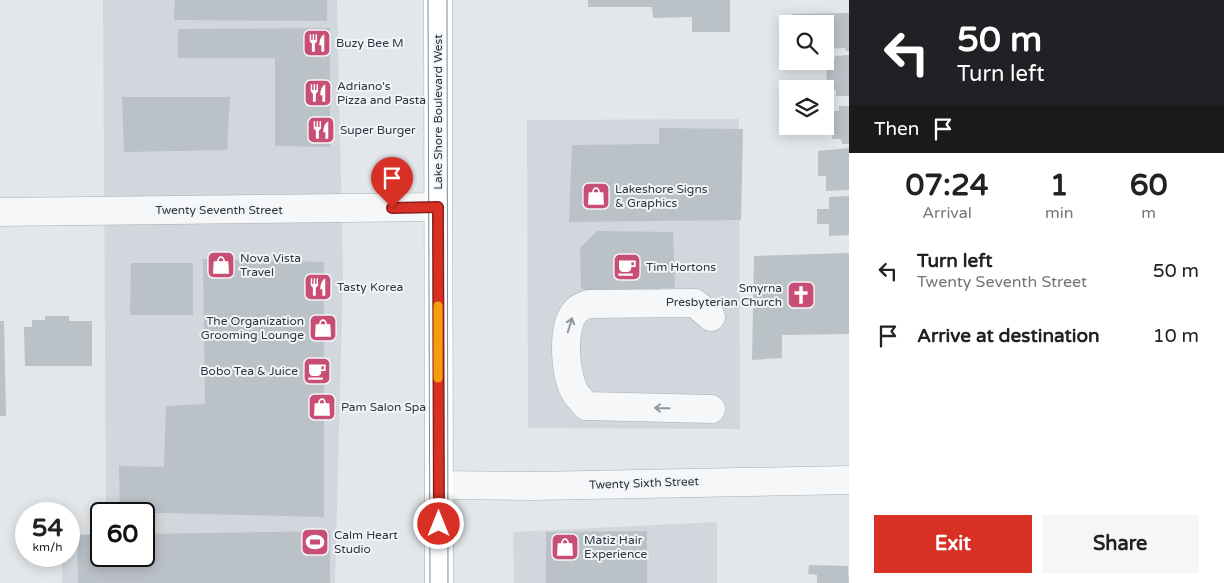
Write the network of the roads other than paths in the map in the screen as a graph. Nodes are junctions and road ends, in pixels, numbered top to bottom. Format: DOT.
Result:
graph roads {
  1 [pos="438,0"];
  2 [pos="438,207"];
  3 [pos="0,212"];
  4 [pos="711,317"];
  5 [pos="711,409"];
  6 [pos="849,480"];
  7 [pos="439,485"];
  8 [pos="439,583"];
  1 -- 2 [label="main road, Lake Shore Boulevard West"];
  2 -- 3 [label="street, Twenty Seventh Street"];
  2 -- 7 [label="main road, Lake Shore Boulevard West"];
  5 -- 4 [label="street, one-way"];
  6 -- 7 [label="street, Twenty Sixth Street"];
  7 -- 8 [label="main road, Lake Shore Boulevard West"];
}
